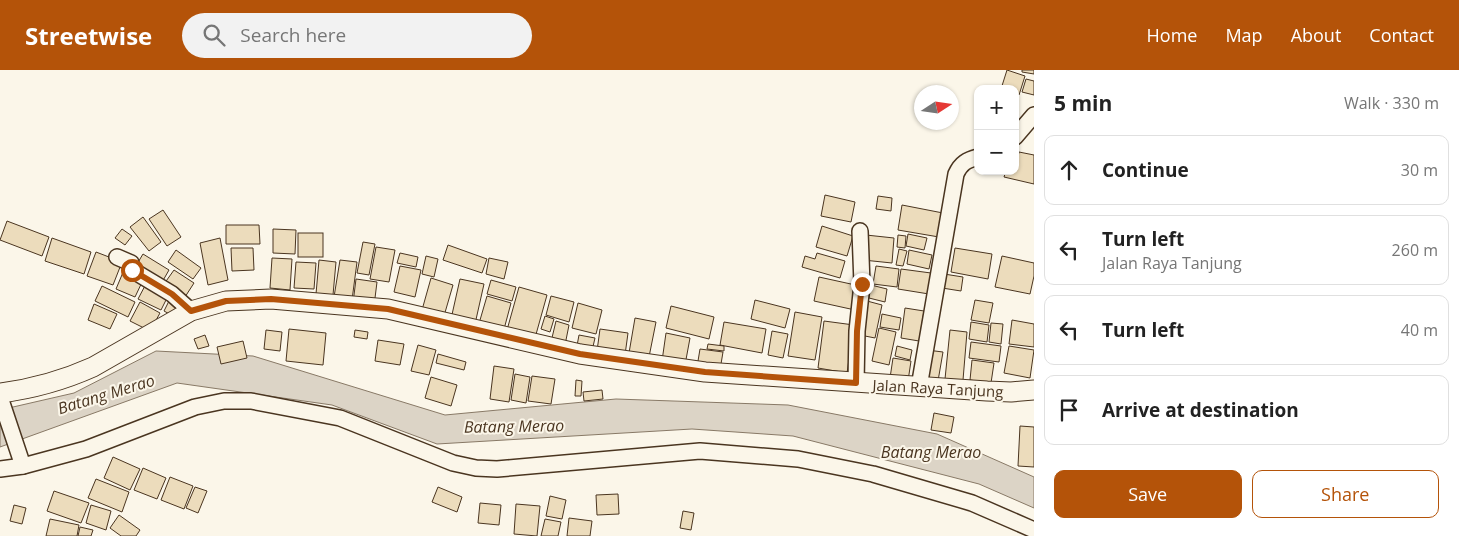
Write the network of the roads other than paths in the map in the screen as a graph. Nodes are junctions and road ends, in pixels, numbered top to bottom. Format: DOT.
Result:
graph roads {
  1 [pos="1034,115"];
  2 [pos="1019,132"];
  3 [pos="974,158"];
  4 [pos="860,230"];
  5 [pos="117,257"];
  6 [pos="191,311"];
  7 [pos="856,383"];
  8 [pos="919,387"];
  9 [pos="1034,390"];
  10 [pos="1,399"];
  11 [pos="21,461"];
  12 [pos="0,469"];
  13 [pos="1034,530"];
  1 -- 2 [label="street"];
  3 -- 8 [label="street"];
  4 -- 7 [label="street"];
  5 -- 6 [label="street"];
  6 -- 7 [label="street, Jalan Raya Tanjung"];
  6 -- 10 [label="street, Jalan Raya Tanjung"];
  7 -- 8 [label="street, Jalan Raya Tanjung"];
  8 -- 9 [label="street, Jalan Raya Tanjung"];
  10 -- 11 [label="street"];
  11 -- 12 [label="street"];
  11 -- 13 [label="street"];
}
